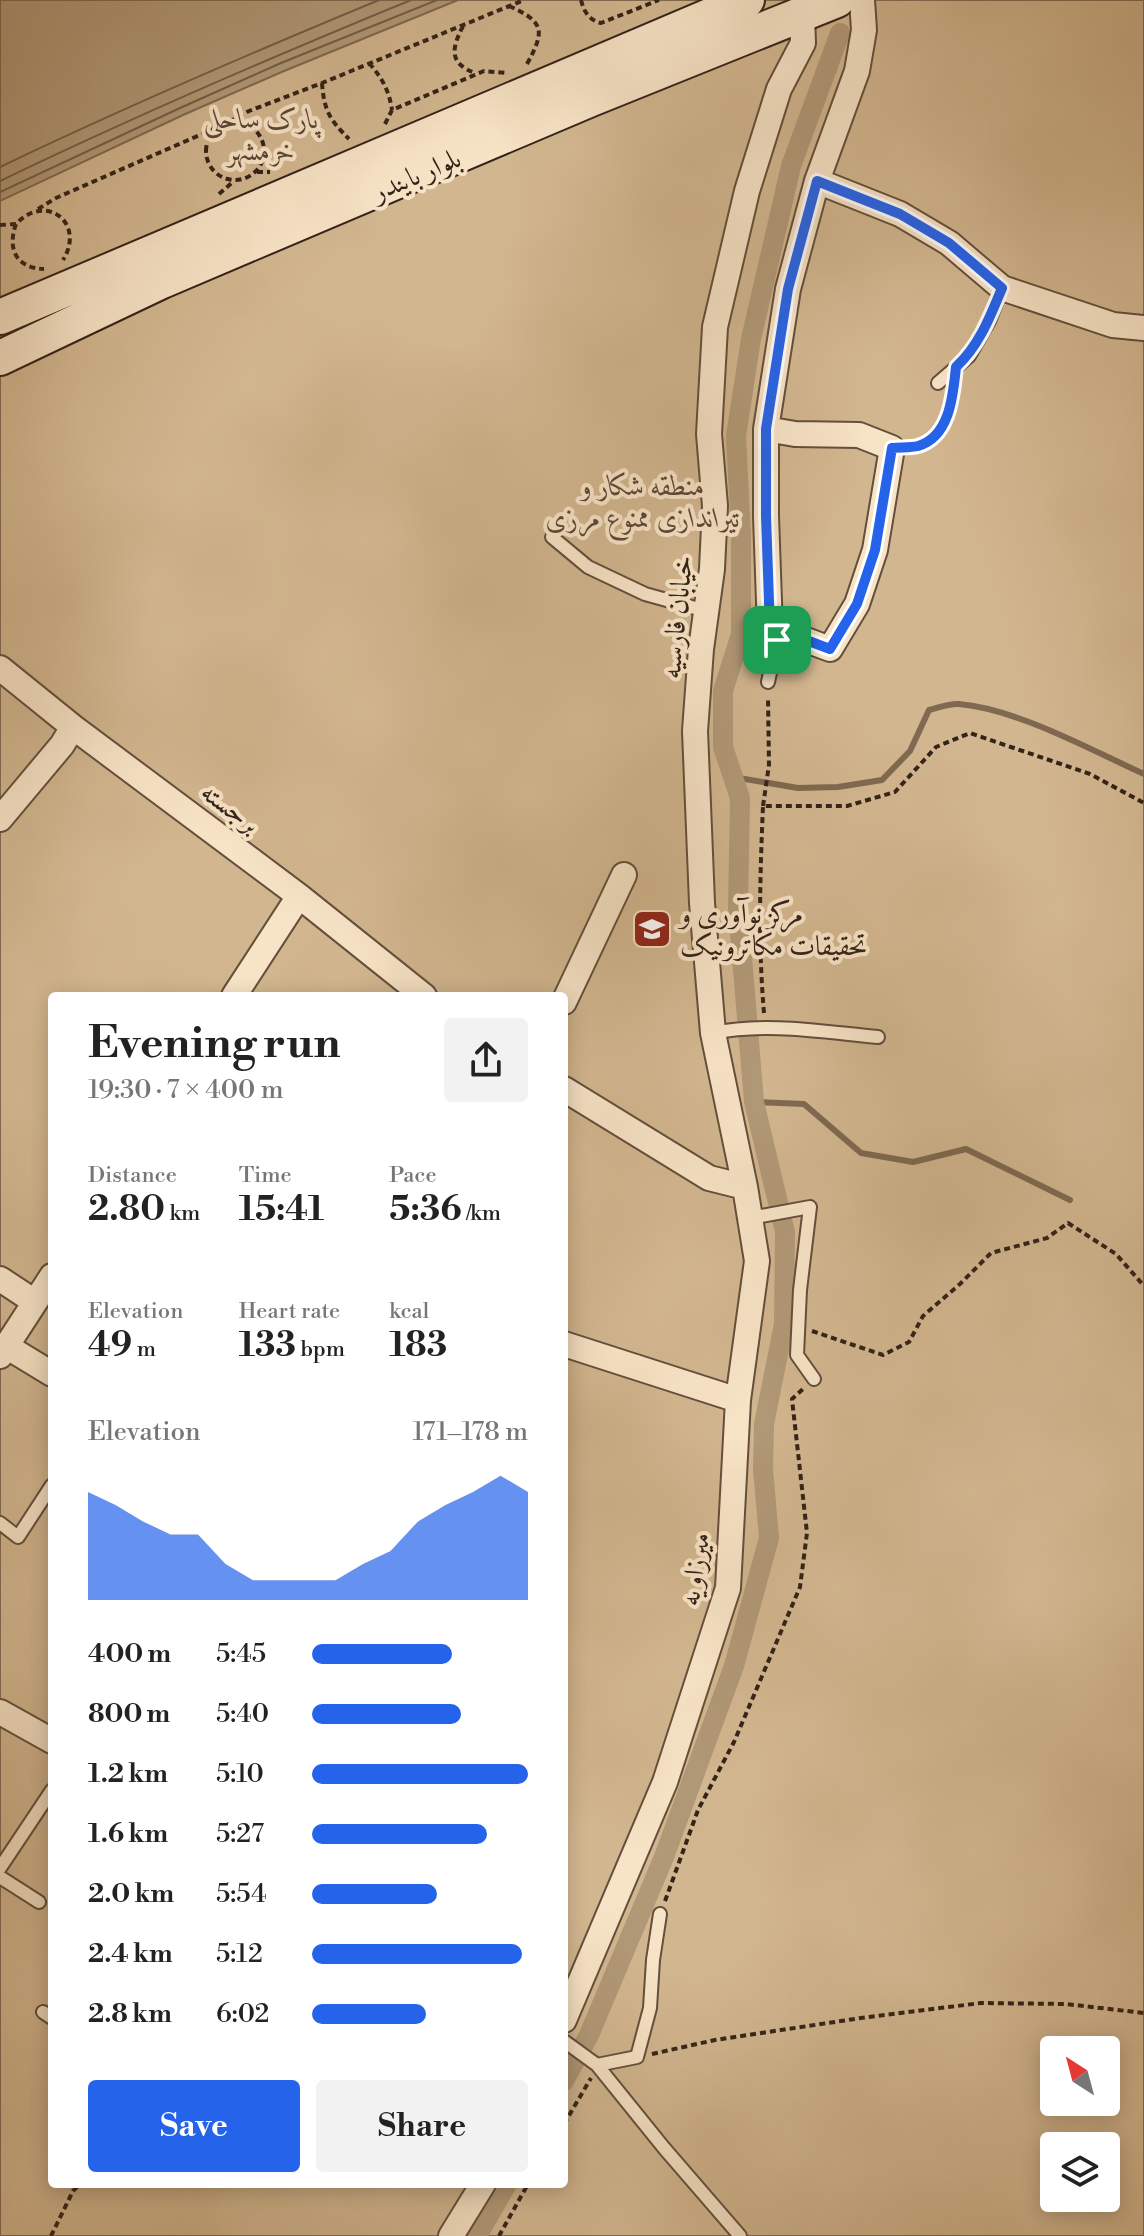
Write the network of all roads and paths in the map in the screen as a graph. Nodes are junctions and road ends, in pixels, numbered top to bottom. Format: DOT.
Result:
graph roads {
  1 [pos="524,0"];
  2 [pos="581,0"];
  3 [pos="659,0"];
  4 [pos="747,0"];
  5 [pos="837,0"];
  6 [pos="862,0"];
  7 [pos="509,6"];
  8 [pos="802,15"];
  9 [pos="620,16"];
  10 [pos="463,25"];
  11 [pos="626,27"];
  12 [pos="369,63"];
  13 [pos="526,67"];
  14 [pos="477,74"];
  15 [pos="322,83"];
  16 [pos="392,110"];
  17 [pos="229,122"];
  18 [pos="218,127"];
  19 [pos="349,139"];
  20 [pos="817,181"];
  21 [pos="36,211"];
  22 [pos="16,224"];
  23 [pos="0,225"];
  24 [pos="1002,288"];
  25 [pos="48,295"];
  26 [pos="0,317"];
  27 [pos="63,327"];
  28 [pos="1144,328"];
  29 [pos="0,358"];
  30 [pos="956,367"];
  31 [pos="938,383"];
  32 [pos="766,429"];
  33 [pos="892,448"];
  34 [pos="552,537"];
  35 [pos="706,611"];
  36 [pos="777,640"];
  37 [pos="0,668"];
  38 [pos="768,682"];
  39 [pos="73,727"];
  40 [pos="1144,803"];
  41 [pos="763,806"];
  42 [pos="0,819"];
  43 [pos="624,875"];
  44 [pos="299,896"];
  45 [pos="237,992"];
  46 [pos="419,992"];
  47 [pos="568,994"];
  48 [pos="760,1027"];
  49 [pos="723,1031"];
  50 [pos="878,1037"];
  51 [pos="568,1091"];
  52 [pos="745,1187"];
  53 [pos="758,1217"];
  54 [pos="0,1279"];
  55 [pos="48,1282"];
  56 [pos="1144,1286"];
  57 [pos="35,1302"];
  58 [pos="797,1326"];
  59 [pos="568,1345"];
  60 [pos="3,1351"];
  61 [pos="48,1372"];
  62 [pos="814,1379"];
  63 [pos="738,1400"];
  64 [pos="48,1491"];
  65 [pos="0,1523"];
  66 [pos="0,1712"];
  67 [pos="48,1739"];
  68 [pos="48,1796"];
  69 [pos="0,1868"];
  70 [pos="0,1877"];
  71 [pos="39,1902"];
  72 [pos="660,1914"];
  73 [pos="568,2011"];
  74 [pos="1144,2013"];
  75 [pos="568,2044"];
  76 [pos="637,2057"];
  77 [pos="594,2062"];
  78 [pos="568,2116"];
  79 [pos="76,2188"];
  80 [pos="481,2188"];
  81 [pos="526,2188"];
  82 [pos="51,2236"];
  83 [pos="451,2236"];
  84 [pos="499,2236"];
  85 [pos="740,2236"];
  1 -- 7 [label="path"];
  2 -- 9 [label="path"];
  3 -- 9 [label="path"];
  4 -- 25 [label="street, بلوار بایندر"];
  5 -- 8 [label="street, بلوار بایندر"];
  6 -- 20 [label="street"];
  7 -- 10 [label="path"];
  7 -- 13 [label="path"];
  8 -- 27 [label="street, بلوار بایندر"];
  8 -- 35 [label="street, خیابان فارسیه"];
  9 -- 11 [label="path"];
  10 -- 12 [label="path"];
  10 -- 14 [label="path"];
  12 -- 15 [label="path"];
  12 -- 16 [label="path"];
  15 -- 17 [label="path"];
  15 -- 19 [label="path"];
  17 -- 18 [label="path"];
  17 -- 18 [label="path"];
  18 -- 21 [label="path"];
  20 -- 24 [label="street"];
  20 -- 32 [label="street"];
  21 -- 22 [label="path"];
  21 -- 22 [label="path"];
  22 -- 23 [label="path"];
  24 -- 28 [label="street"];
  24 -- 30 [label="lane"];
  25 -- 26 [label="street, بلوار بایندر"];
  25 -- 27 [label="street"];
  27 -- 29 [label="street, بلوار بایندر"];
  30 -- 31 [label="lane"];
  30 -- 33 [label="path"];
  32 -- 33 [label="street"];
  32 -- 36 [label="street"];
  33 -- 36 [label="street"];
  34 -- 35 [label="lane"];
  35 -- 49 [label="street, خیابان فارسیه"];
  36 -- 38 [label="lane"];
  37 -- 39 [label="street, برجسته"];
  38 -- 41 [label="path"];
  39 -- 42 [label="street"];
  39 -- 44 [label="street, برجسته"];
  40 -- 41 [label="path"];
  41 -- 48 [label="path"];
  43 -- 47 [label="street"];
  44 -- 45 [label="street"];
  44 -- 46 [label="street, برجسته"];
  48 -- 49 [label="lane"];
  48 -- 50 [label="lane"];
  49 -- 52 [label="street, خیابان فارسیه"];
  51 -- 52 [label="street"];
  52 -- 53 [label="street, میرزاویه"];
  53 -- 58 [label="lane"];
  53 -- 63 [label="street, میرزاویه"];
  54 -- 57 [label="street"];
  55 -- 57 [label="street"];
  56 -- 58 [label="path"];
  57 -- 60 [label="street"];
  58 -- 62 [label="lane"];
  59 -- 63 [label="street"];
  60 -- 61 [label="street"];
  62 -- 72 [label="path"];
  63 -- 73 [label="street, میرزاویه"];
  64 -- 65 [label="lane"];
  66 -- 67 [label="street"];
  68 -- 69 [label="lane"];
  70 -- 71 [label="lane"];
  72 -- 76 [label="lane"];
  74 -- 76 [label="path"];
  75 -- 77 [label="lane"];
  76 -- 77 [label="lane"];
  77 -- 78 [label="path"];
  77 -- 85 [label="lane"];
  79 -- 82 [label="path"];
  80 -- 83 [label="street"];
  81 -- 84 [label="path"];
}
